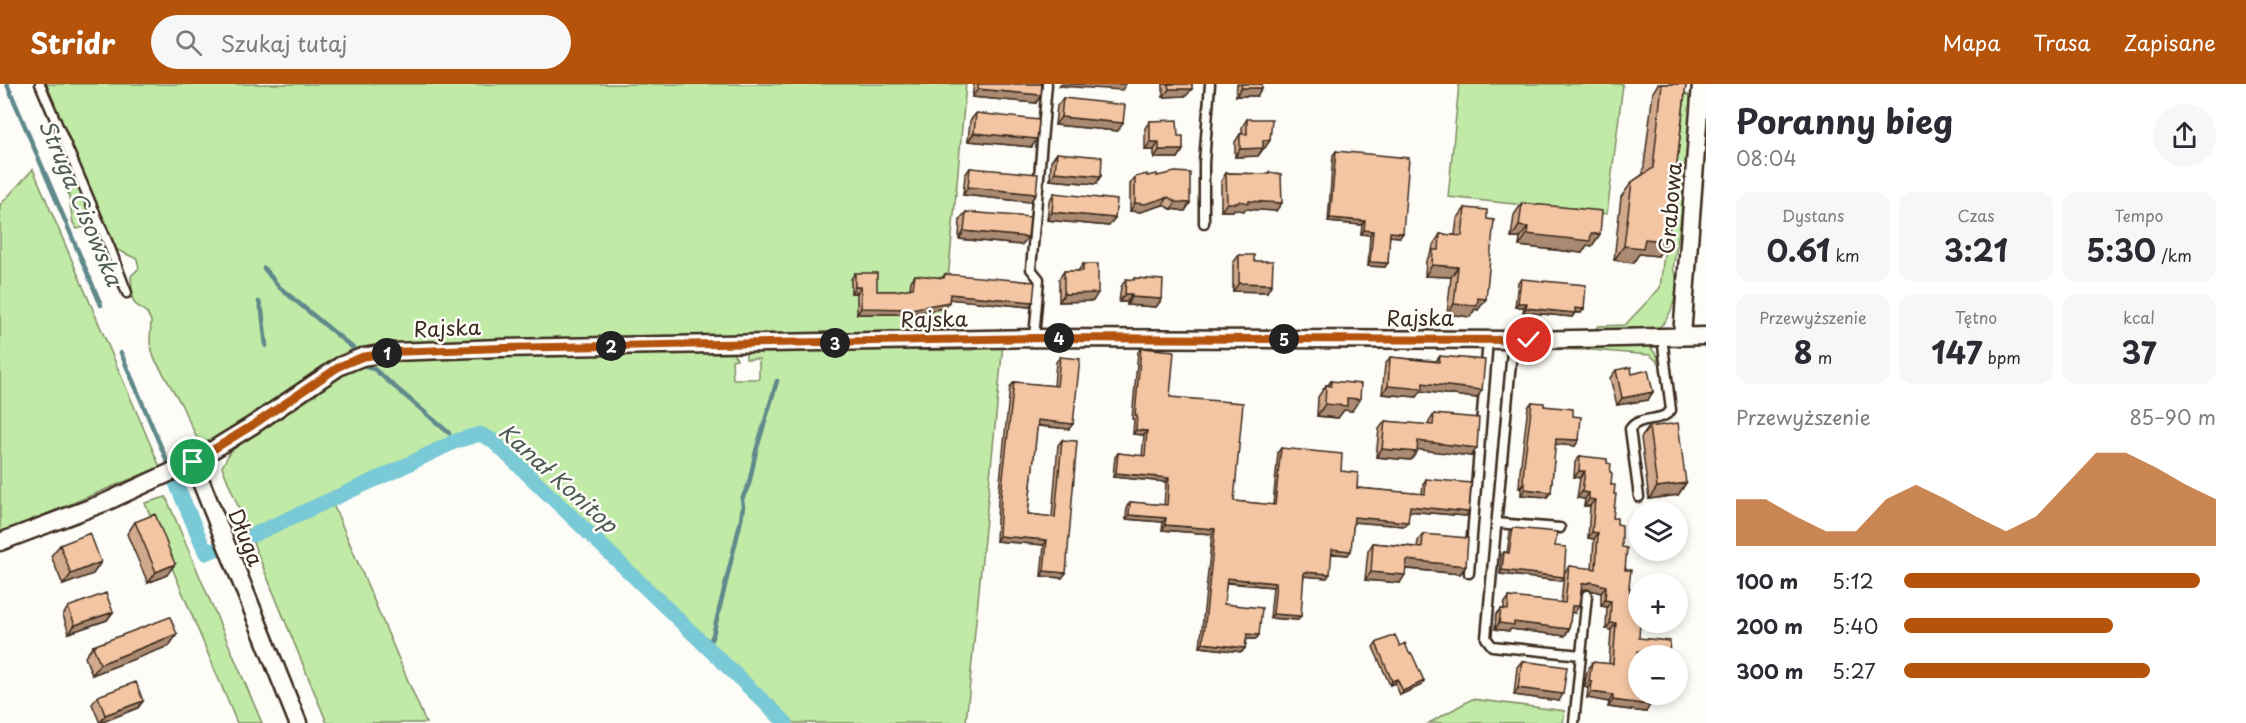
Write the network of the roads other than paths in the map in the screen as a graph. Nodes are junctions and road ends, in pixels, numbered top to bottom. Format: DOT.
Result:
graph roads {
  1 [pos="40,84"];
  2 [pos="1047,84"];
  3 [pos="1210,84"];
  4 [pos="1701,84"];
  5 [pos="1700,178"];
  6 [pos="1204,223"];
  7 [pos="126,293"];
  8 [pos="1682,336"];
  9 [pos="1706,336"];
  10 [pos="1662,337"];
  11 [pos="1034,338"];
  12 [pos="1488,340"];
  13 [pos="1513,340"];
  14 [pos="193,462"];
  15 [pos="1639,497"];
  16 [pos="1496,523"];
  17 [pos="1560,528"];
  18 [pos="0,543"];
  19 [pos="1468,573"];
  20 [pos="1587,595"];
  21 [pos="1581,655"];
  22 [pos="298,723"];
  23 [pos="1574,723"];
  1 -- 7 [label="lane"];
  2 -- 11 [label="lane"];
  3 -- 6 [label="lane"];
  4 -- 5 [label="street, Grabowa"];
  5 -- 8 [label="street, Grabowa"];
  8 -- 9 [label="street, Rajska"];
  8 -- 10 [label="street, Rajska"];
  10 -- 13 [label="street, Rajska"];
  10 -- 15 [label="lane"];
  11 -- 12 [label="street, Rajska"];
  11 -- 14 [label="street, Rajska"];
  12 -- 13 [label="street, Rajska"];
  12 -- 19 [label="lane"];
  13 -- 16 [label="lane"];
  14 -- 18 [label="street"];
  14 -- 22 [label="street, Długa"];
  16 -- 17 [label="lane"];
  16 -- 21 [label="lane"];
  20 -- 21 [label="lane"];
  21 -- 23 [label="lane"];
}
